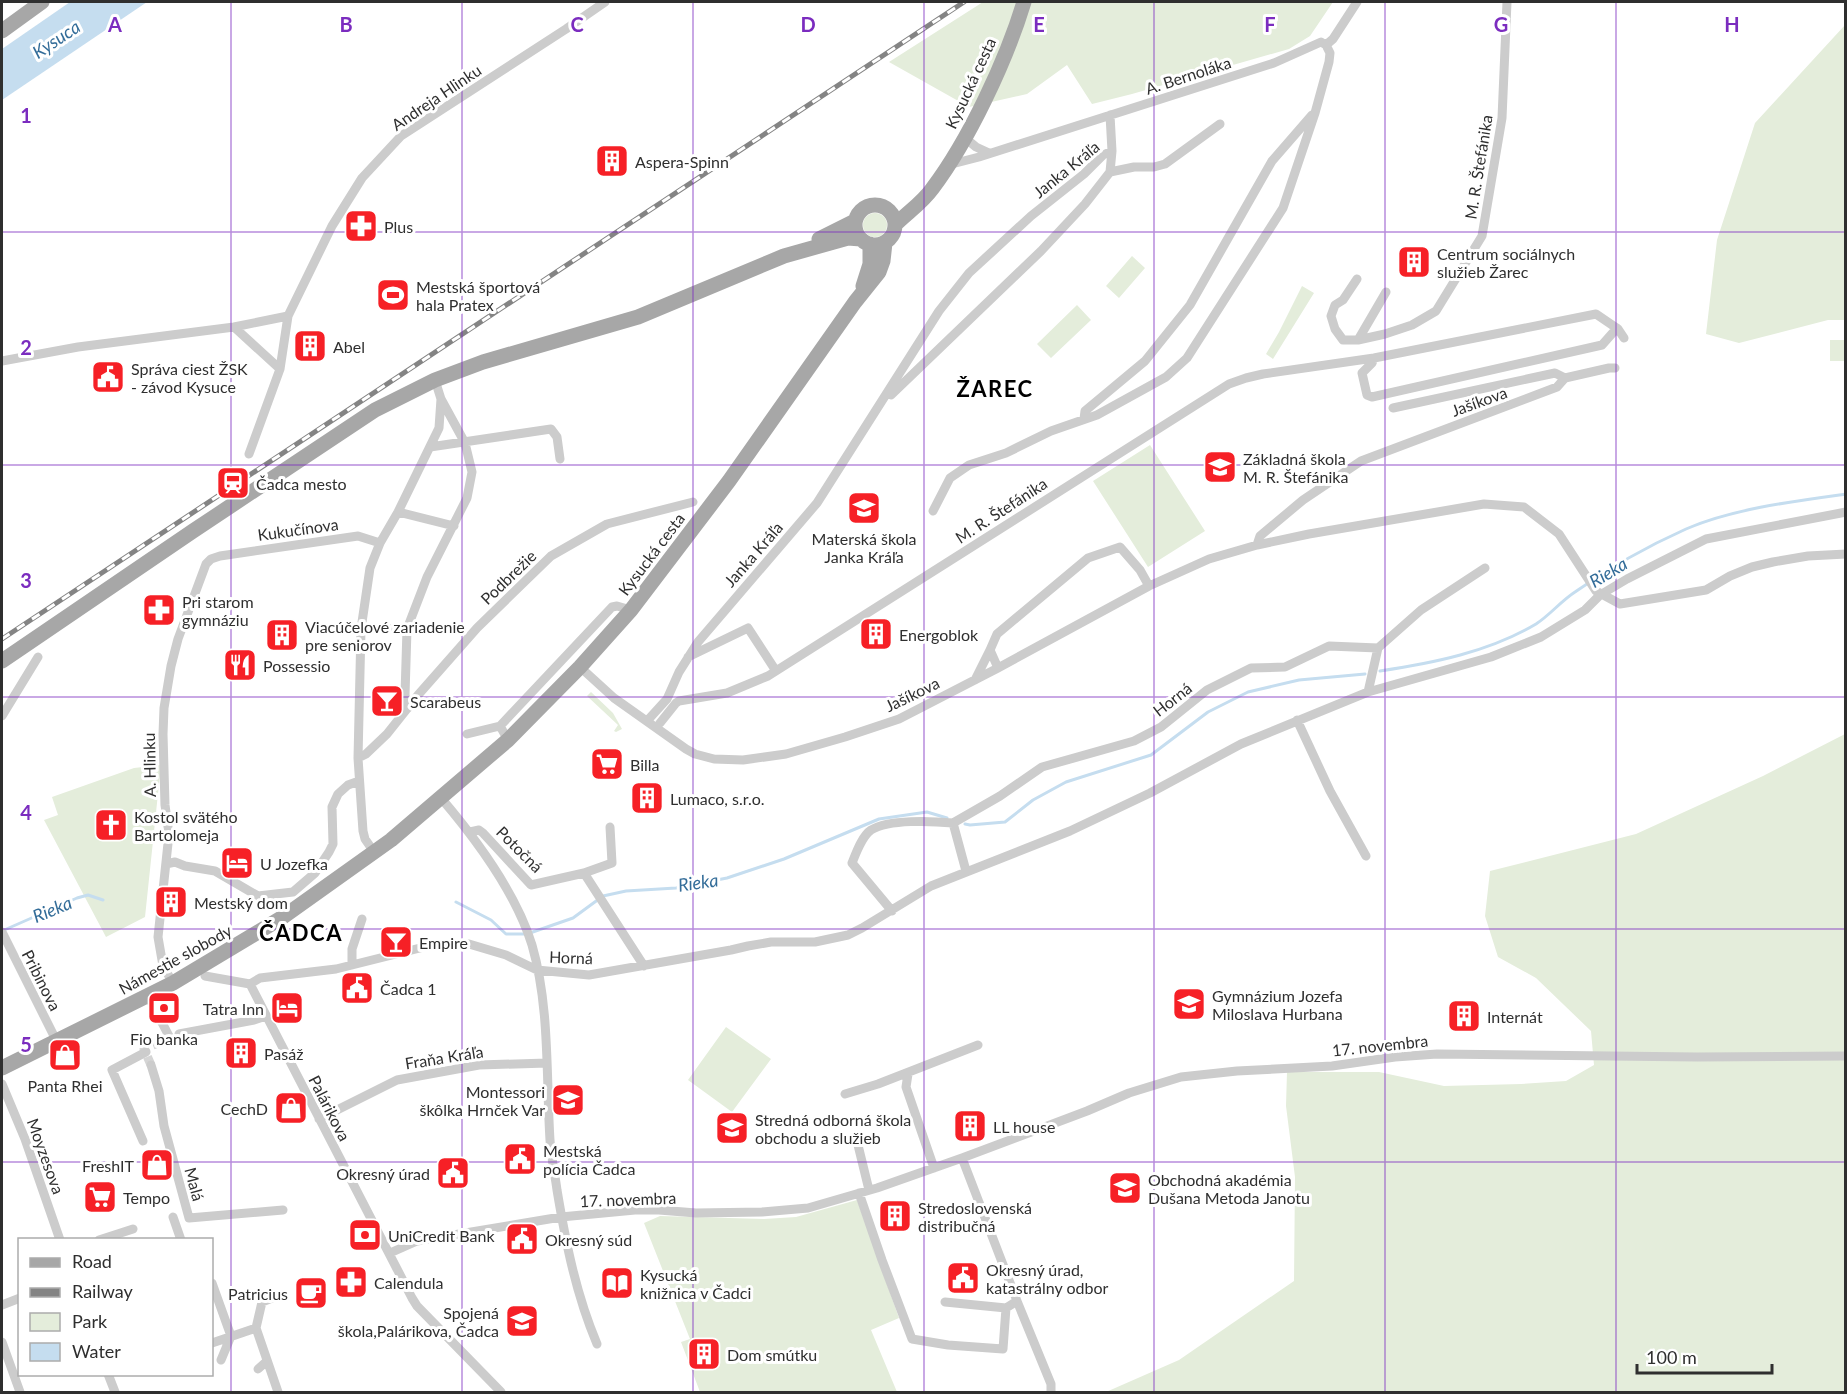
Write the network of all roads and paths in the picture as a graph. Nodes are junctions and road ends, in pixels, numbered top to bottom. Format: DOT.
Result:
graph roads {
  1 [pos="42,2"];
  2 [pos="605,2"];
  3 [pos="1357,2"];
  4 [pos="1507,2"];
  5 [pos="1022,7"];
  6 [pos="2,31"];
  7 [pos="1326,45"];
  8 [pos="1315,112"];
  9 [pos="1110,116"];
  10 [pos="1220,124"];
  11 [pos="964,137"];
  12 [pos="1112,151"];
  13 [pos="989,153"];
  14 [pos="944,170"];
  15 [pos="1110,172"];
  16 [pos="888,209"];
  17 [pos="855,221"];
  18 [pos="895,225"];
  19 [pos="872,242"];
  20 [pos="784,256"];
  21 [pos="1357,279"];
  22 [pos="1386,292"];
  23 [pos="288,316"];
  24 [pos="234,327"];
  25 [pos="1617,328"];
  26 [pos="1624,338"];
  27 [pos="1358,340"];
  28 [pos="1374,358"];
  29 [pos="2,361"];
  30 [pos="1615,368"];
  31 [pos="280,369"];
  32 [pos="1565,378"];
  33 [pos="435,380"];
  34 [pos="441,399"];
  35 [pos="881,405"];
  36 [pos="1393,408"];
  37 [pos="1084,419"];
  38 [pos="465,443"];
  39 [pos="430,447"];
  40 [pos="249,454"];
  41 [pos="560,459"];
  42 [pos="693,502"];
  43 [pos="933,511"];
  44 [pos="398,512"];
  45 [pos="1845,512"];
  46 [pos="454,526"];
  47 [pos="380,543"];
  48 [pos="1257,545"];
  49 [pos="1845,554"];
  50 [pos="220,556"];
  51 [pos="1485,568"];
  52 [pos="1149,586"];
  53 [pos="1598,593"];
  54 [pos="631,610"];
  55 [pos="407,628"];
  56 [pos="361,629"];
  57 [pos="1378,648"];
  58 [pos="990,650"];
  59 [pos="38,657"];
  60 [pos="687,657"];
  61 [pos="2,661"];
  62 [pos="580,667"];
  63 [pos="998,668"];
  64 [pos="776,671"];
  65 [pos="975,680"];
  66 [pos="1368,692"];
  67 [pos="408,708"];
  68 [pos="2,716"];
  69 [pos="1297,720"];
  70 [pos="647,721"];
  71 [pos="660,723"];
  72 [pos="500,726"];
  73 [pos="467,734"];
  74 [pos="508,740"];
  75 [pos="358,758"];
  76 [pos="359,781"];
  77 [pos="441,798"];
  78 [pos="953,823"];
  79 [pos="610,827"];
  80 [pos="470,832"];
  81 [pos="374,852"];
  82 [pos="1366,856"];
  83 [pos="166,864"];
  84 [pos="966,871"];
  85 [pos="584,873"];
  86 [pos="892,911"];
  87 [pos="362,919"];
  88 [pos="3,935"];
  89 [pos="352,965"];
  90 [pos="645,966"];
  91 [pos="537,970"];
  92 [pos="205,976"];
  93 [pos="173,983"];
  94 [pos="250,984"];
  95 [pos="148,996"];
  96 [pos="266,1016"];
  97 [pos="57,1042"];
  98 [pos="978,1045"];
  99 [pos="146,1052"];
  100 [pos="1845,1056"];
  101 [pos="547,1063"];
  102 [pos="151,1065"];
  103 [pos="2,1068"];
  104 [pos="908,1074"];
  105 [pos="2,1084"];
  106 [pos="845,1094"];
  107 [pos="320,1119"];
  108 [pos="143,1141"];
  109 [pos="857,1141"];
  110 [pos="962,1158"];
  111 [pos="934,1168"];
  112 [pos="864,1191"];
  113 [pos="283,1210"];
  114 [pos="173,1217"];
  115 [pos="561,1217"];
  116 [pos="133,1228"];
  117 [pos="60,1238"];
  118 [pos="102,1238"];
  119 [pos="181,1238"];
  120 [pos="390,1253"];
  121 [pos="214,1296"];
  122 [pos="272,1298"];
  123 [pos="18,1299"];
  124 [pos="1017,1301"];
  125 [pos="945,1302"];
  126 [pos="2,1305"];
  127 [pos="1006,1308"];
  128 [pos="255,1328"];
  129 [pos="231,1336"];
  130 [pos="2,1342"];
  131 [pos="213,1343"];
  132 [pos="597,1344"];
  133 [pos="220,1360"];
  134 [pos="267,1361"];
  135 [pos="258,1369"];
  136 [pos="109,1376"];
  137 [pos="20,1392"];
  138 [pos="115,1392"];
  139 [pos="278,1392"];
  140 [pos="501,1392"];
  141 [pos="1051,1392"];
  1 -- 6 [label="main road"];
  2 -- 23 [label="street, Andreja Hlinku"];
  3 -- 7 [label="street"];
  4 -- 27 [label="street, M. R. Štefánika"];
  5 -- 11 [label="main road, Kysucká cesta"];
  7 -- 8 [label="street"];
  7 -- 9 [label="street, A. Bernoláka"];
  8 -- 37 [label="street"];
  8 -- 37 [label="street"];
  9 -- 12 [label="street, Janka Kráľa"];
  9 -- 13 [label="street, A. Bernoláka"];
  10 -- 15 [label="street"];
  11 -- 13 [label="street"];
  11 -- 14 [label="main road, Kysucká cesta"];
  12 -- 15 [label="street, Janka Kráľa"];
  12 -- 35 [label="street, Janka Kráľa"];
  13 -- 14 [label="street, A. Bernoláka"];
  14 -- 16 [label="main road, Kysucká cesta"];
  14 -- 18 [label="main road, Kysucká cesta"];
  15 -- 35 [label="street, Janka Kráľa"];
  16 -- 17 [label="main road, Kysucká cesta"];
  16 -- 18 [label="main road"];
  17 -- 19 [label="main road"];
  17 -- 20 [label="main road"];
  18 -- 19 [label="main road, Kysucká cesta"];
  19 -- 20 [label="main road"];
  19 -- 54 [label="main road, Kysucká cesta"];
  20 -- 33 [label="main road"];
  21 -- 27 [label="street"];
  22 -- 27 [label="street"];
  23 -- 24 [label="street"];
  23 -- 31 [label="street, Andreja Hlinku"];
  24 -- 29 [label="street"];
  24 -- 31 [label="street"];
  25 -- 26 [label="street, M. R. Štefánika"];
  25 -- 28 [label="street, M. R. Štefánika"];
  25 -- 28 [label="street"];
  28 -- 64 [label="street, M. R. Štefánika"];
  30 -- 32 [label="street"];
  31 -- 40 [label="street, Andreja Hlinku"];
  32 -- 36 [label="street, Jašíkova"];
  32 -- 48 [label="street, Jašíkova"];
  33 -- 34 [label="street"];
  33 -- 61 [label="main road"];
  34 -- 38 [label="street"];
  34 -- 39 [label="street"];
  35 -- 60 [label="street, Janka Kráľa"];
  37 -- 43 [label="street"];
  38 -- 39 [label="street"];
  38 -- 41 [label="street"];
  38 -- 46 [label="street"];
  39 -- 44 [label="street"];
  42 -- 67 [label="street, Podbrežie"];
  44 -- 46 [label="street"];
  44 -- 47 [label="street"];
  45 -- 53 [label="street, Horná"];
  46 -- 55 [label="street"];
  47 -- 50 [label="street, Kukučínova"];
  47 -- 56 [label="street"];
  48 -- 52 [label="street, Jašíkova"];
  48 -- 53 [label="street, Jašíkova"];
  49 -- 53 [label="street"];
  50 -- 83 [label="street, A. Hlinku"];
  51 -- 57 [label="street"];
  52 -- 58 [label="street"];
  52 -- 63 [label="street, Jašíkova"];
  53 -- 66 [label="street, Horná"];
  54 -- 62 [label="main road, Kysucká cesta"];
  54 -- 72 [label="street"];
  55 -- 56 [label="street"];
  55 -- 67 [label="street"];
  56 -- 75 [label="street"];
  57 -- 66 [label="street"];
  57 -- 78 [label="street, Horná"];
  58 -- 63 [label="street"];
  58 -- 65 [label="street"];
  59 -- 68 [label="street"];
  60 -- 64 [label="street"];
  60 -- 70 [label="street, Janka Kráľa"];
  62 -- 70 [label="street, Jašíkova"];
  62 -- 74 [label="main road, Kysucká cesta"];
  63 -- 65 [label="street, Jašíkova"];
  64 -- 71 [label="street, M. R. Štefánika"];
  65 -- 70 [label="street, Jašíkova"];
  66 -- 69 [label="street, Horná"];
  67 -- 75 [label="street, Podbrežie"];
  69 -- 82 [label="street"];
  69 -- 84 [label="street, Horná"];
  72 -- 73 [label="street"];
  72 -- 74 [label="street"];
  74 -- 77 [label="main road, Kysucká cesta"];
  75 -- 76 [label="street"];
  76 -- 81 [label="street"];
  76 -- 83 [label="street"];
  77 -- 80 [label="street"];
  77 -- 81 [label="main road, Námestie slobody"];
  78 -- 84 [label="street"];
  78 -- 86 [label="street"];
  79 -- 85 [label="street, Potočná"];
  80 -- 85 [label="street, Potočná"];
  80 -- 91 [label="street"];
  81 -- 93 [label="main road, Námestie slobody"];
  83 -- 93 [label="street, A. Hlinku"];
  84 -- 86 [label="street, Horná"];
  85 -- 90 [label="street"];
  86 -- 90 [label="street, Horná"];
  87 -- 89 [label="street"];
  88 -- 97 [label="street, Pribinova"];
  89 -- 91 [label="street, Horná"];
  89 -- 94 [label="street, Horná"];
  90 -- 91 [label="street, Horná"];
  91 -- 101 [label="street"];
  92 -- 94 [label="street"];
  93 -- 95 [label="main road, Námestie slobody"];
  94 -- 96 [label="street, Palárikova"];
  95 -- 96 [label="street"];
  95 -- 97 [label="main road, Námestie slobody"];
  96 -- 107 [label="street, Palárikova"];
  97 -- 103 [label="main road, Námestie slobody"];
  98 -- 104 [label="street"];
  99 -- 108 [label="street"];
  100 -- 110 [label="street, 17. novembra"];
  101 -- 107 [label="street, Fraňa Kráľa"];
  101 -- 115 [label="street"];
  102 -- 113 [label="street, Malá"];
  104 -- 106 [label="street"];
  104 -- 111 [label="street"];
  105 -- 117 [label="street, Moyzesova"];
  107 -- 120 [label="street, Palárikova"];
  109 -- 112 [label="street"];
  110 -- 111 [label="street, 17. novembra"];
  110 -- 124 [label="street"];
  111 -- 112 [label="street, 17. novembra"];
  112 -- 115 [label="street, 17. novembra"];
  112 -- 127 [label="street"];
  114 -- 119 [label="street"];
  115 -- 120 [label="street, 17. novembra"];
  115 -- 132 [label="street"];
  116 -- 118 [label="street"];
  120 -- 140 [label="street, Palárikova"];
  121 -- 129 [label="street"];
  122 -- 128 [label="street"];
  123 -- 126 [label="street"];
  124 -- 127 [label="street"];
  124 -- 141 [label="street"];
  125 -- 127 [label="street"];
  128 -- 129 [label="street"];
  128 -- 134 [label="street"];
  129 -- 131 [label="street"];
  129 -- 133 [label="street"];
  130 -- 137 [label="street"];
  134 -- 135 [label="street"];
  134 -- 139 [label="street"];
  136 -- 138 [label="street"];
}
